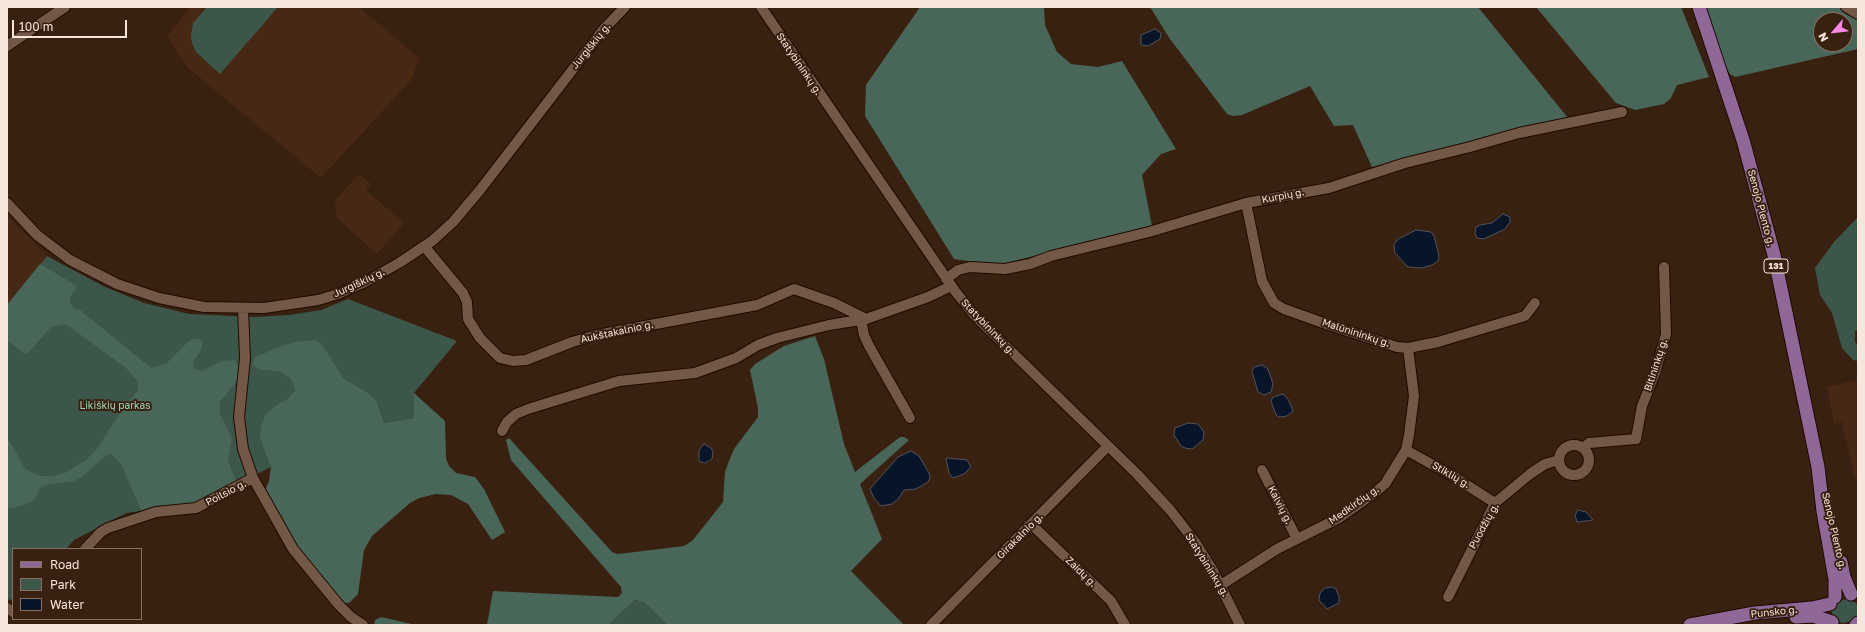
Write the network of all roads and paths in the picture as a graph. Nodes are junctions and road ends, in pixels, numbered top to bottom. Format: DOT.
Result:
graph roads {
  1 [pos="65,7"];
  2 [pos="625,7"];
  3 [pos="761,7"];
  4 [pos="1699,7"];
  5 [pos="1846,7"];
  6 [pos="1858,14"];
  7 [pos="7,46"];
  8 [pos="1622,112"];
  9 [pos="1246,203"];
  10 [pos="7,204"];
  11 [pos="424,246"];
  12 [pos="1664,267"];
  13 [pos="948,282"];
  14 [pos="1535,303"];
  15 [pos="243,308"];
  16 [pos="863,319"];
  17 [pos="1408,348"];
  18 [pos="910,418"];
  19 [pos="502,431"];
  20 [pos="1108,446"];
  21 [pos="1583,448"];
  22 [pos="1406,450"];
  23 [pos="1559,460"];
  24 [pos="1818,467"];
  25 [pos="1262,470"];
  26 [pos="253,478"];
  27 [pos="1495,503"];
  28 [pos="1031,524"];
  29 [pos="1297,539"];
  30 [pos="86,548"];
  31 [pos="1221,585"];
  32 [pos="1448,597"];
  33 [pos="1855,597"];
  34 [pos="1832,600"];
  35 [pos="1719,620"];
  36 [pos="1834,623"];
  37 [pos="362,625"];
  38 [pos="930,625"];
  39 [pos="1125,625"];
  40 [pos="1240,625"];
  41 [pos="1690,625"];
  1 -- 7 [label="street"];
  2 -- 11 [label="street, Jurgiškių g."];
  3 -- 13 [label="street, Statybininkų g."];
  4 -- 24 [label="main road, Senojo Plento g. / 131"];
  5 -- 6 [label="street"];
  8 -- 9 [label="street, Kurpių g."];
  9 -- 13 [label="street, Kurpių g."];
  9 -- 17 [label="street, Malūnininkų g."];
  10 -- 15 [label="street, Jurgiškių g."];
  11 -- 15 [label="street, Jurgiškių g."];
  11 -- 16 [label="street, Aukštakalnio g."];
  12 -- 21 [label="street, Bitininkų g."];
  13 -- 16 [label="street"];
  13 -- 20 [label="street, Statybininkų g."];
  14 -- 17 [label="street, Malūnininkų g."];
  15 -- 26 [label="street, Poilsio g."];
  16 -- 18 [label="street"];
  16 -- 19 [label="street"];
  17 -- 22 [label="street, Medkirčių g."];
  20 -- 28 [label="street, Girakalnio g."];
  20 -- 31 [label="street, Statybininkų g."];
  21 -- 23 [label="street"];
  21 -- 23 [label="street"];
  22 -- 27 [label="street, Stiklių g."];
  22 -- 29 [label="street, Medkirčių g."];
  23 -- 27 [label="street, Puodžių g."];
  24 -- 33 [label="main road, Senojo Plento g."];
  24 -- 34 [label="main road, Senojo Plento g."];
  25 -- 29 [label="street, Kalvių g."];
  26 -- 30 [label="street, Poilsio g."];
  26 -- 37 [label="street"];
  27 -- 32 [label="street, Puodžių g."];
  28 -- 38 [label="street, Girakalnio g."];
  28 -- 39 [label="street, Zaidų g."];
  29 -- 31 [label="street, Medkirčių g."];
  31 -- 40 [label="street, Statybininkų g."];
  33 -- 34 [label="main road, Punsko g."];
  34 -- 35 [label="main road, Punsko g."];
  34 -- 36 [label="main road, Senojo Plento g."];
  35 -- 36 [label="main road, Punsko g."];
  35 -- 41 [label="main road, Punsko g."];
}
